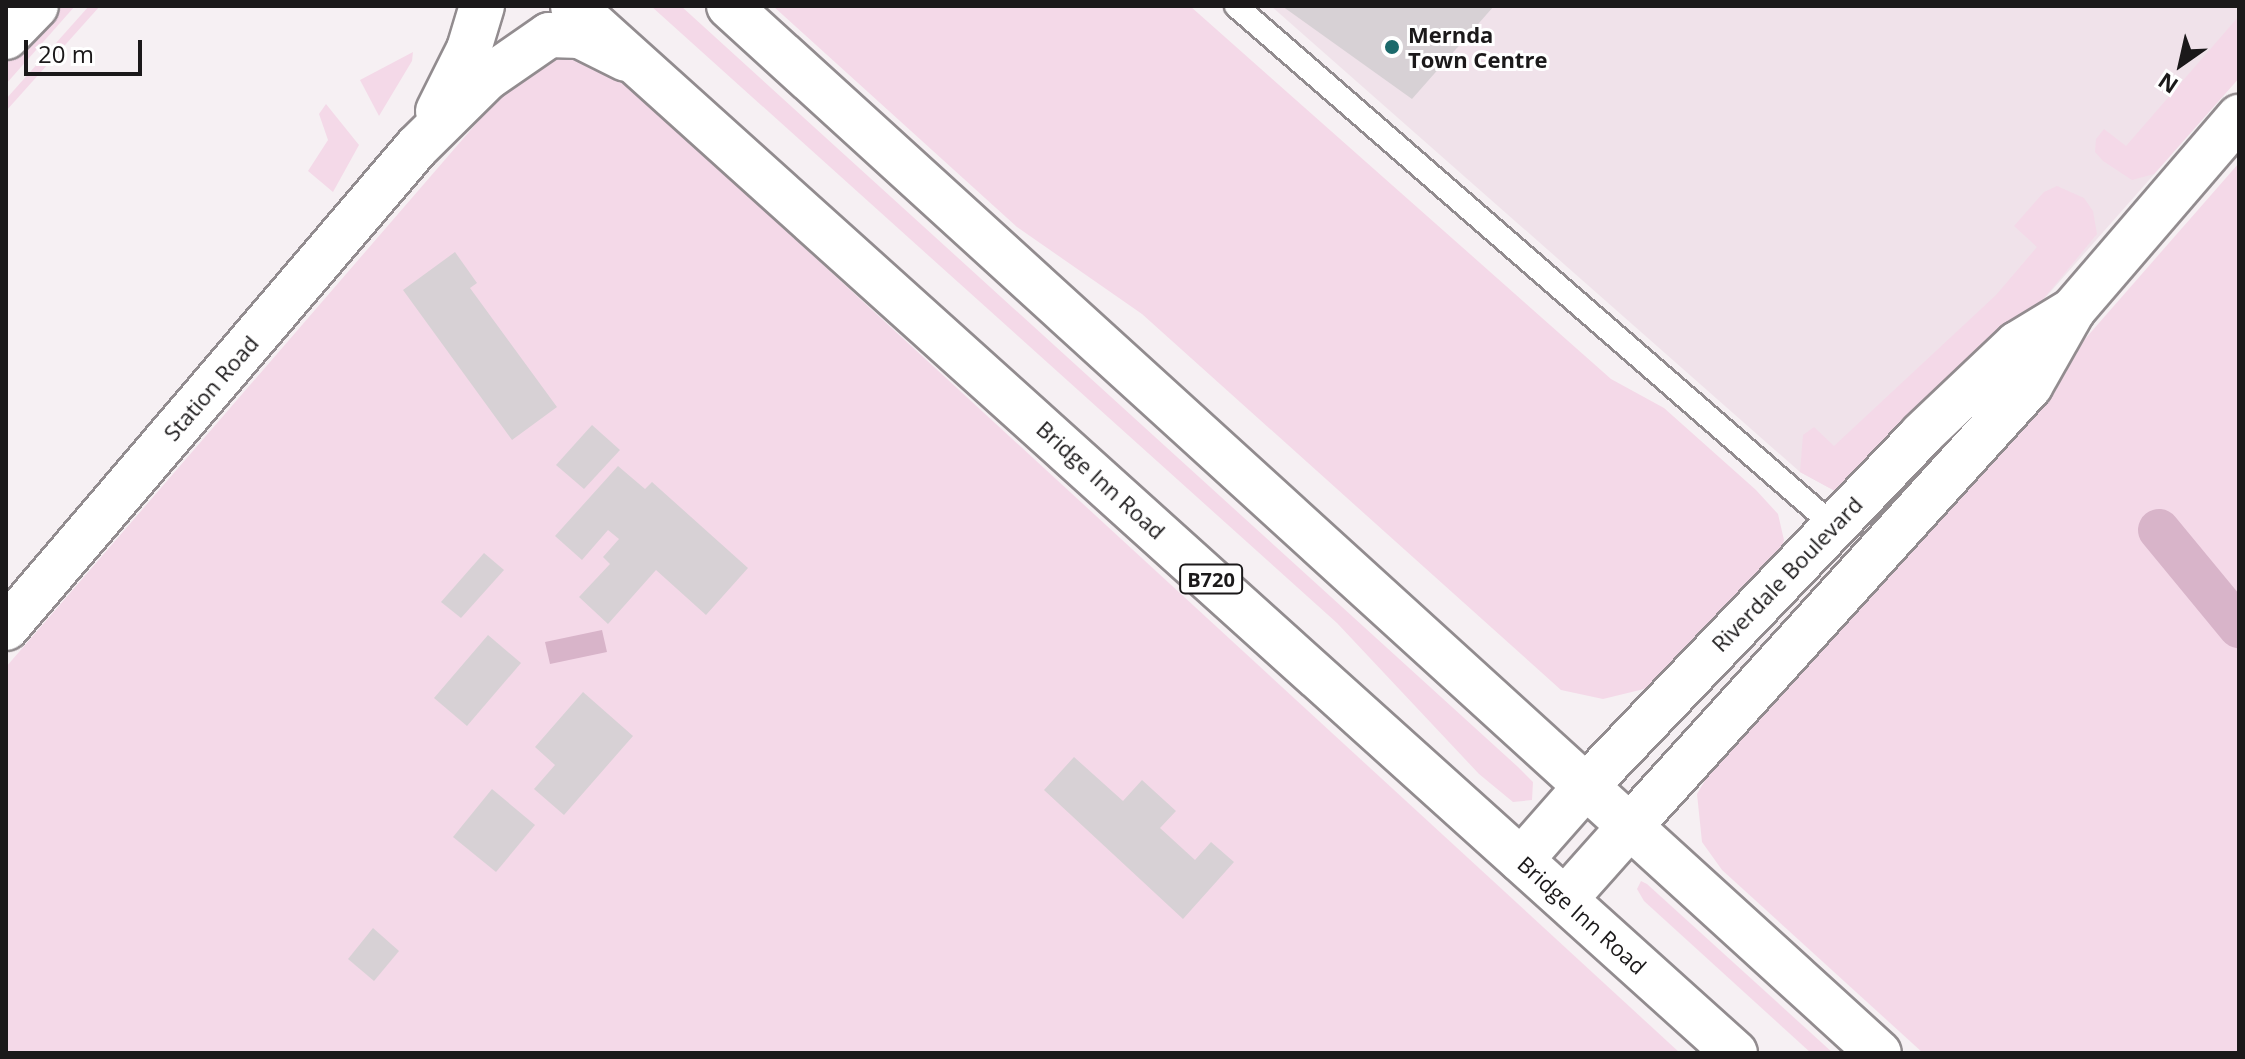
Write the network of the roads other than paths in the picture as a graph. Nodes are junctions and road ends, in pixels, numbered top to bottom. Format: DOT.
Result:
graph roads {
  1 [pos="36,6"];
  2 [pos="482,6"];
  3 [pos="573,6"];
  4 [pos="729,6"];
  5 [pos="1236,6"];
  6 [pos="6,37"];
  7 [pos="647,72"];
  8 [pos="2239,117"];
  9 [pos="417,147"];
  10 [pos="2073,310"];
  11 [pos="1834,526"];
  12 [pos="1872,559"];
  13 [pos="6,628"];
  14 [pos="1586,786"];
  15 [pos="1630,826"];
  16 [pos="1521,860"];
  17 [pos="1565,899"];
  18 [pos="1735,1053"];
  19 [pos="1879,1053"];
  1 -- 6 [label="main road"];
  2 -- 9 [label="main road, Station Road"];
  3 -- 7 [label="main road, Bridge Inn Road / B720"];
  4 -- 14 [label="main road"];
  5 -- 11 [label="lane"];
  7 -- 9 [label="main road, Station Road"];
  7 -- 16 [label="main road, Bridge Inn Road / B720"];
  8 -- 10 [label="main road, Riverdale Boulevard"];
  9 -- 13 [label="main road, Station Road"];
  10 -- 11 [label="main road, Riverdale Boulevard"];
  10 -- 12 [label="main road, Riverdale Boulevard"];
  11 -- 12 [label="main road"];
  11 -- 14 [label="main road, Riverdale Boulevard"];
  12 -- 15 [label="main road, Riverdale Boulevard"];
  14 -- 15 [label="main road"];
  14 -- 16 [label="main road, Riverdale Boulevard"];
  15 -- 17 [label="main road, Riverdale Boulevard"];
  15 -- 19 [label="main road"];
  16 -- 17 [label="main road, Bridge Inn Road / B720"];
  17 -- 18 [label="main road, Bridge Inn Road / B720"];
}
